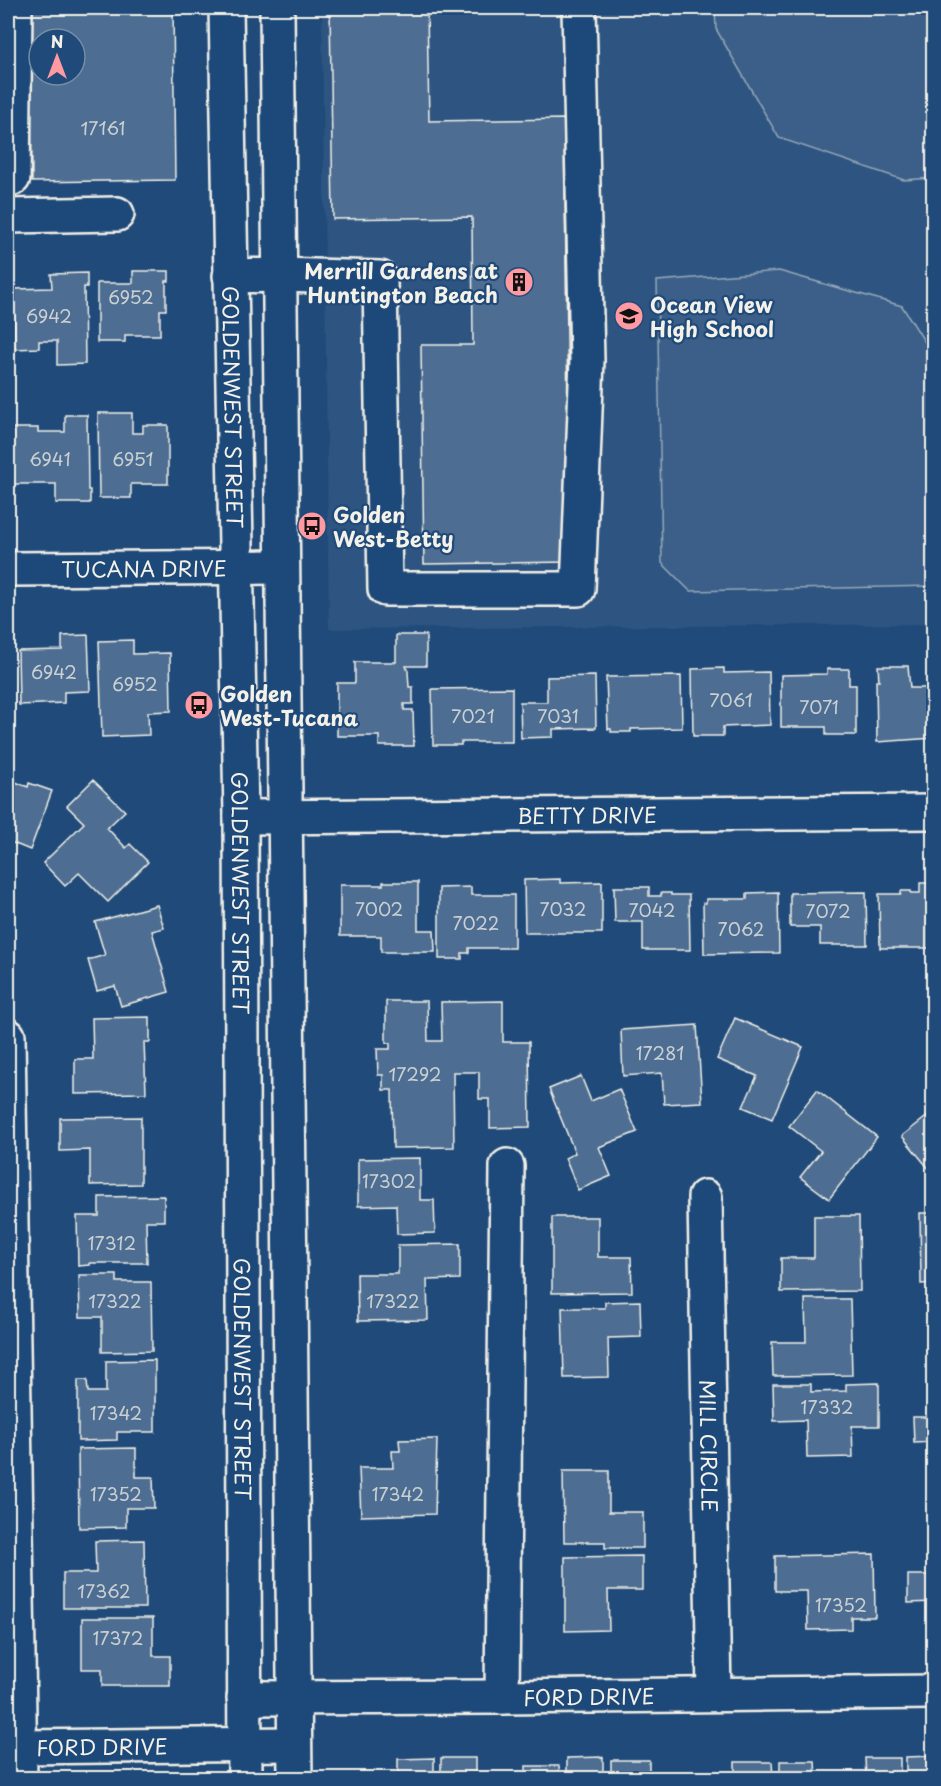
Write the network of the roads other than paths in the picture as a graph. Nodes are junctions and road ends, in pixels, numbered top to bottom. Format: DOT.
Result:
graph roads {
  1 [pos="15,8"];
  2 [pos="226,8"];
  3 [pos="276,8"];
  4 [pos="579,8"];
  5 [pos="13,178"];
  6 [pos="117,214"];
  7 [pos="8,216"];
  8 [pos="280,274"];
  9 [pos="230,276"];
  10 [pos="236,566"];
  11 [pos="282,567"];
  12 [pos="8,569"];
  13 [pos="933,812"];
  14 [pos="285,816"];
  15 [pos="242,817"];
  16 [pos="8,1036"];
  17 [pos="507,1166"];
  18 [pos="705,1197"];
  19 [pos="933,1692"];
  20 [pos="714,1694"];
  21 [pos="294,1697"];
  22 [pos="502,1697"];
  23 [pos="244,1698"];
  24 [pos="244,1744"];
  25 [pos="294,1744"];
  26 [pos="20,1763"];
  27 [pos="245,1779"];
  28 [pos="295,1779"];
  1 -- 5 [label="main road"];
  2 -- 9 [label="main road, GOLDENWEST STREET"];
  3 -- 8 [label="main road, GOLDENWEST STREET"];
  4 -- 8 [label="main road"];
  6 -- 7 [label="main road"];
  8 -- 9 [label="main road"];
  8 -- 11 [label="main road, GOLDENWEST STREET"];
  9 -- 10 [label="main road, GOLDENWEST STREET"];
  10 -- 11 [label="main road, TUCANA DRIVE"];
  10 -- 12 [label="main road, TUCANA DRIVE"];
  10 -- 15 [label="main road, GOLDENWEST STREET"];
  11 -- 14 [label="main road, GOLDENWEST STREET"];
  13 -- 14 [label="main road, BETTY DRIVE"];
  14 -- 15 [label="main road, BETTY DRIVE"];
  14 -- 21 [label="main road, GOLDENWEST STREET"];
  15 -- 23 [label="main road, GOLDENWEST STREET"];
  16 -- 26 [label="main road"];
  17 -- 22 [label="main road"];
  18 -- 20 [label="main road, MILL CIRCLE"];
  19 -- 20 [label="main road, FORD DRIVE"];
  20 -- 22 [label="main road, FORD DRIVE"];
  21 -- 22 [label="main road, FORD DRIVE"];
  21 -- 23 [label="main road, FORD DRIVE"];
  21 -- 25 [label="main road, GOLDENWEST STREET"];
  23 -- 24 [label="main road, GOLDENWEST STREET"];
  24 -- 25 [label="main road, FORD DRIVE"];
  24 -- 26 [label="main road, FORD DRIVE"];
  24 -- 27 [label="main road, GOLDENWEST STREET"];
  25 -- 28 [label="main road, GOLDENWEST STREET"];
}
